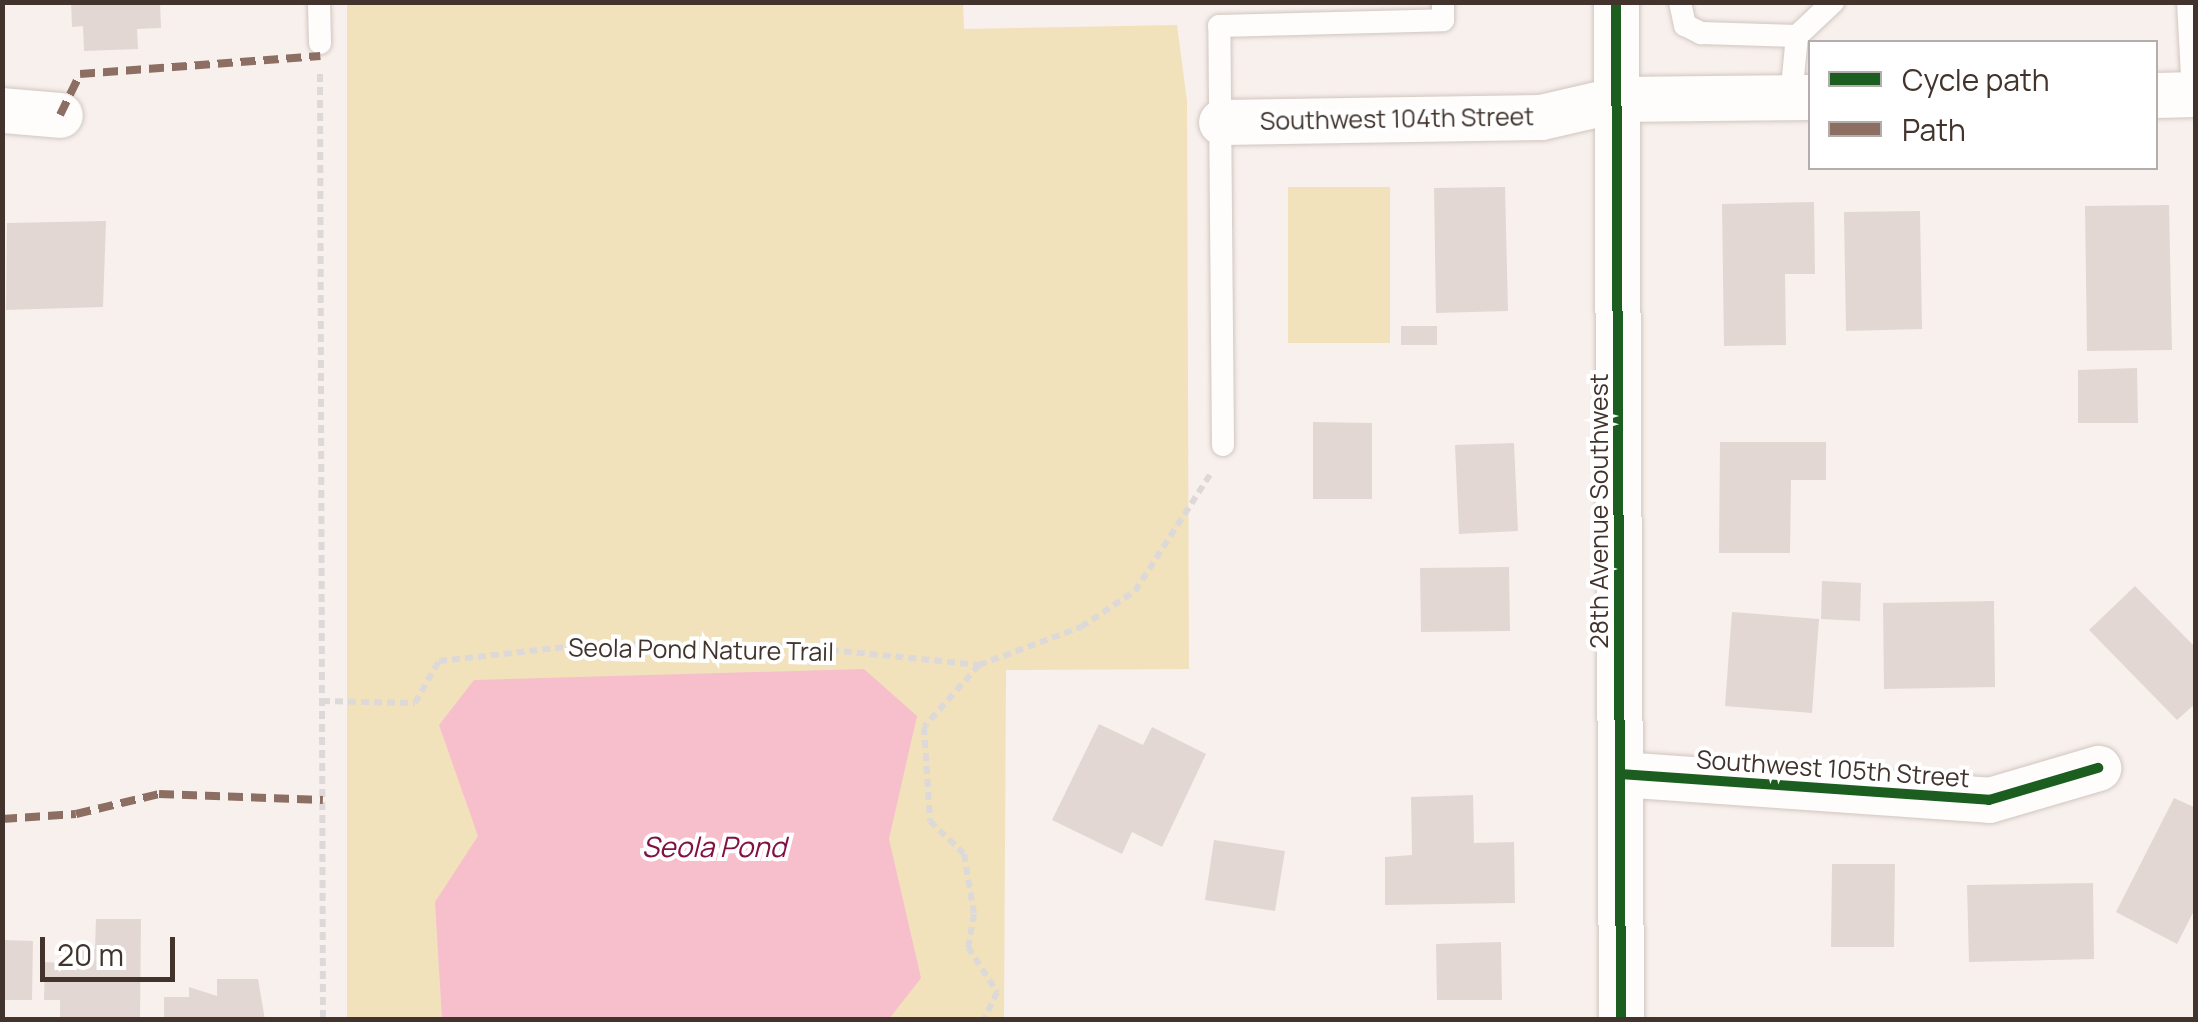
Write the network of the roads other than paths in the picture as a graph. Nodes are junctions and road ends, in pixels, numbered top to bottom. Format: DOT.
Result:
graph roads {
  1 [pos="319,2"];
  2 [pos="1443,2"];
  3 [pos="1616,2"];
  4 [pos="1680,2"];
  5 [pos="1833,2"];
  6 [pos="2188,2"];
  7 [pos="1797,36"];
  8 [pos="320,43"];
  9 [pos="2181,94"];
  10 [pos="1801,97"];
  11 [pos="1619,99"];
  12 [pos="2,110"];
  13 [pos="60,116"];
  14 [pos="1221,122"];
  15 [pos="1223,445"];
  16 [pos="2098,768"];
  17 [pos="1620,774"];
  18 [pos="1620,1020"];
  1 -- 8 [label="lane"];
  2 -- 14 [label="lane"];
  3 -- 11 [label="street, 28th Avenue Southwest"];
  4 -- 7 [label="lane"];
  5 -- 7 [label="lane"];
  6 -- 9 [label="lane"];
  7 -- 10 [label="lane"];
  10 -- 11 [label="street, Southwest 104th Street"];
  11 -- 14 [label="street, Southwest 104th Street"];
  11 -- 17 [label="street, 28th Avenue Southwest"];
  12 -- 13 [label="street"];
  14 -- 15 [label="lane"];
  16 -- 17 [label="street, Southwest 105th Street"];
  17 -- 18 [label="street, 28th Avenue Southwest"];
}
